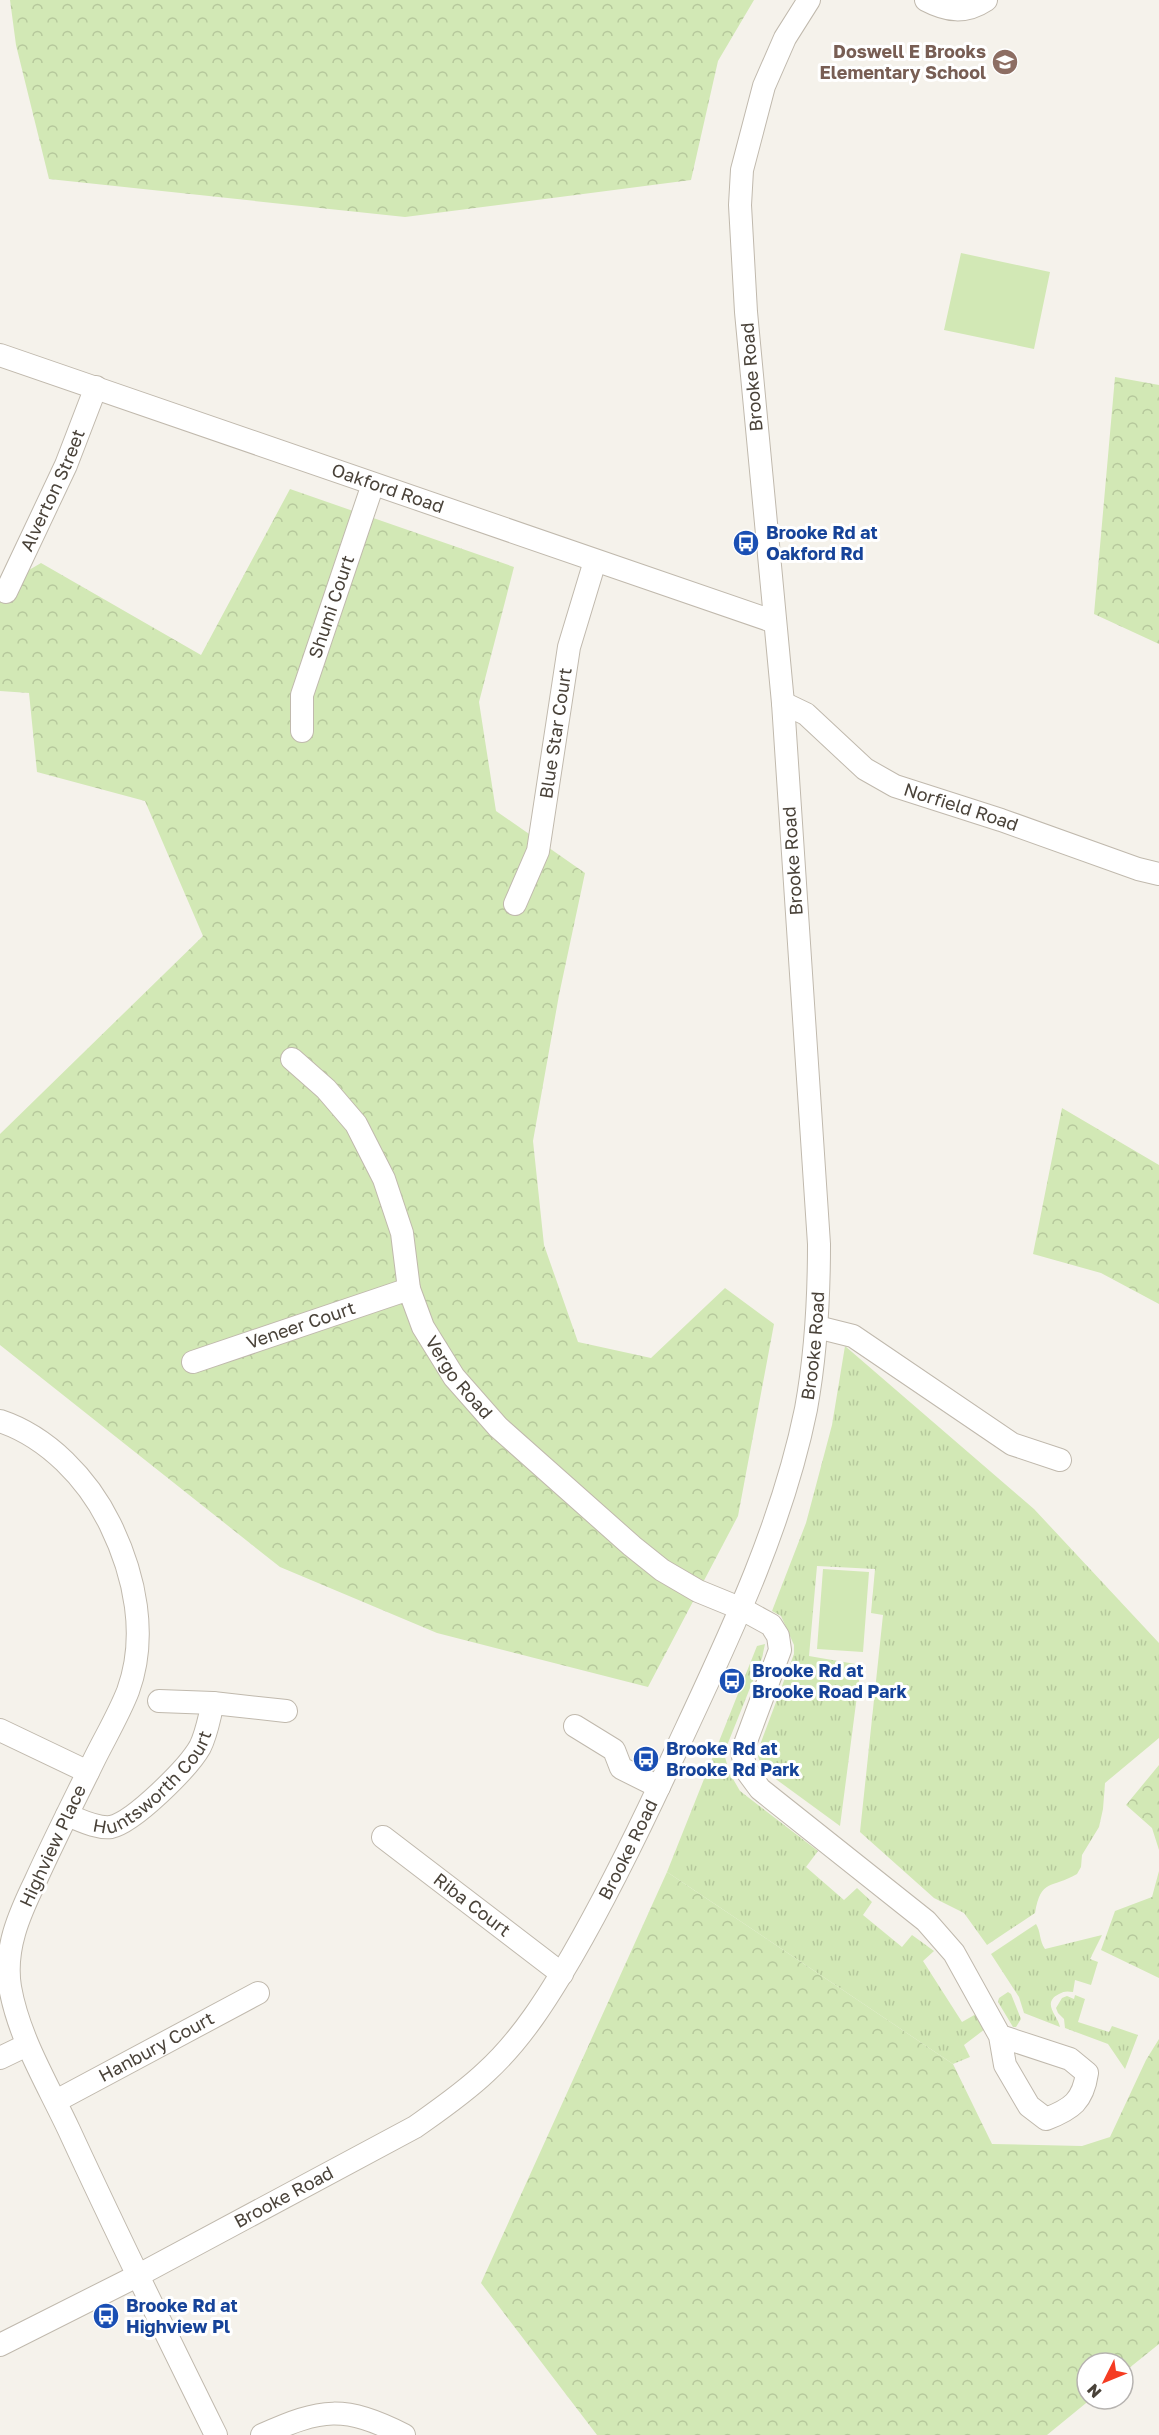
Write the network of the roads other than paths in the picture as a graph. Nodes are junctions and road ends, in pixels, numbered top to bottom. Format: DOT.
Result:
graph roads {
  1 [pos="808,0"];
  2 [pos="926,0"];
  3 [pos="986,0"];
  4 [pos="0,355"];
  5 [pos="0,372"];
  6 [pos="93,394"];
  7 [pos="374,484"];
  8 [pos="595,561"];
  9 [pos="6,592"];
  10 [pos="775,622"];
  11 [pos="783,703"];
  12 [pos="302,730"];
  13 [pos="1159,874"];
  14 [pos="515,904"];
  15 [pos="292,1059"];
  16 [pos="409,1289"];
  17 [pos="817,1327"];
  18 [pos="194,1362"];
  19 [pos="0,1420"];
  20 [pos="1060,1460"];
  21 [pos="742,1609"];
  22 [pos="159,1701"];
  23 [pos="213,1702"];
  24 [pos="286,1711"];
  25 [pos="575,1726"];
  26 [pos="0,1730"];
  27 [pos="88,1773"];
  28 [pos="659,1787"];
  29 [pos="67,1815"];
  30 [pos="383,1837"];
  31 [pos="5,1962"];
  32 [pos="562,1974"];
  33 [pos="258,1993"];
  34 [pos="1000,2036"];
  35 [pos="27,2045"];
  36 [pos="0,2058"];
  37 [pos="56,2101"];
  38 [pos="137,2276"];
  39 [pos="0,2346"];
  40 [pos="216,2435"];
  41 [pos="262,2435"];
  42 [pos="404,2435"];
  1 -- 10 [label="street, Brooke Road"];
  2 -- 3 [label="street"];
  4 -- 6 [label="street, Oakford Road"];
  5 -- 6 [label="street"];
  6 -- 7 [label="street, Oakford Road"];
  6 -- 9 [label="street, Alverton Street"];
  7 -- 8 [label="street, Oakford Road"];
  7 -- 12 [label="street, Shumi Court"];
  8 -- 10 [label="street, Oakford Road"];
  8 -- 14 [label="street, Blue Star Court"];
  10 -- 11 [label="street, Brooke Road"];
  11 -- 13 [label="street, Norfield Road"];
  11 -- 17 [label="street, Brooke Road"];
  15 -- 16 [label="street, Vergo Road"];
  16 -- 18 [label="street, Veneer Court"];
  16 -- 21 [label="street, Vergo Road"];
  17 -- 20 [label="street"];
  17 -- 21 [label="street, Brooke Road"];
  19 -- 27 [label="street, Highview Place"];
  21 -- 28 [label="street, Brooke Road"];
  21 -- 34 [label="street, Vergo Road"];
  22 -- 23 [label="street"];
  23 -- 24 [label="street"];
  23 -- 29 [label="street, Huntsworth Court"];
  25 -- 28 [label="street"];
  26 -- 27 [label="street"];
  27 -- 29 [label="street, Highview Place"];
  28 -- 32 [label="street, Brooke Road"];
  29 -- 31 [label="street, Highview Place"];
  30 -- 32 [label="street, Riba Court"];
  31 -- 35 [label="street, Highview Place"];
  32 -- 38 [label="street, Brooke Road"];
  33 -- 37 [label="street, Hanbury Court"];
  35 -- 36 [label="street"];
  35 -- 37 [label="street, Highview Place"];
  37 -- 38 [label="street, Highview Place"];
  38 -- 39 [label="street, Brooke Road"];
  38 -- 40 [label="street, Highview Place"];
  41 -- 42 [label="street"];
}
